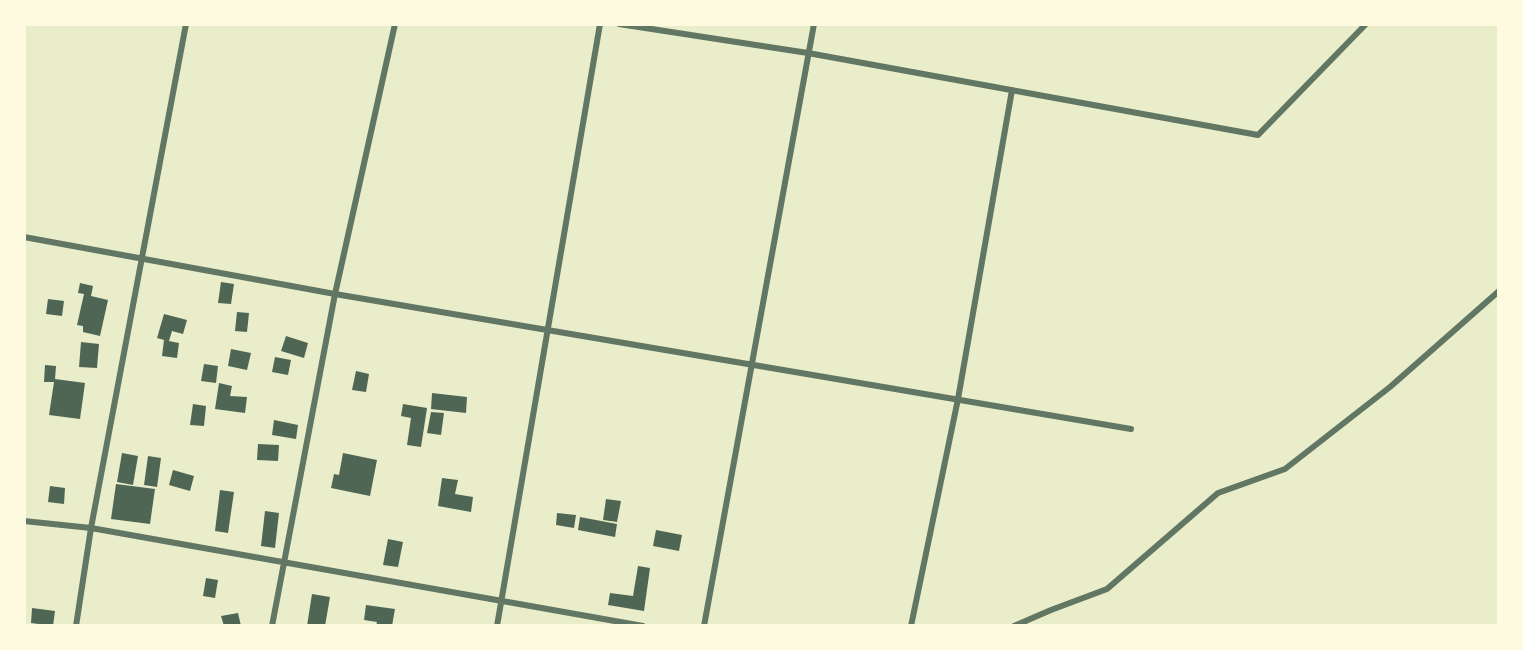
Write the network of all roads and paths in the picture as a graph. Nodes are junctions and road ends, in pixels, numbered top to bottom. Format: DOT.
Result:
graph roads {
  1 [pos="186,24"];
  2 [pos="395,24"];
  3 [pos="600,24"];
  4 [pos="619,24"];
  5 [pos="814,24"];
  6 [pos="1366,24"];
  7 [pos="808,53"];
  8 [pos="1012,90"];
  9 [pos="24,237"];
  10 [pos="143,259"];
  11 [pos="1499,291"];
  12 [pos="335,294"];
  13 [pos="547,330"];
  14 [pos="751,364"];
  15 [pos="958,399"];
  16 [pos="1131,429"];
  17 [pos="24,521"];
  18 [pos="91,528"];
  19 [pos="284,562"];
  20 [pos="501,600"];
  21 [pos="76,626"];
  22 [pos="272,626"];
  23 [pos="497,626"];
  24 [pos="643,626"];
  25 [pos="704,626"];
  26 [pos="911,626"];
  27 [pos="1014,626"];
  1 -- 10 [label="street"];
  2 -- 12 [label="street"];
  3 -- 13 [label="street"];
  4 -- 7 [label="street"];
  5 -- 7 [label="street"];
  6 -- 8 [label="street"];
  7 -- 8 [label="street"];
  7 -- 14 [label="street"];
  8 -- 15 [label="street"];
  9 -- 10 [label="street"];
  10 -- 12 [label="street"];
  10 -- 18 [label="street"];
  11 -- 27 [label="street"];
  12 -- 13 [label="street"];
  12 -- 19 [label="street"];
  13 -- 14 [label="street"];
  13 -- 20 [label="street"];
  14 -- 15 [label="street"];
  14 -- 25 [label="street"];
  15 -- 16 [label="street"];
  15 -- 26 [label="street"];
  17 -- 18 [label="street"];
  18 -- 19 [label="street"];
  18 -- 21 [label="street"];
  19 -- 20 [label="street"];
  19 -- 22 [label="street"];
  20 -- 23 [label="street"];
  20 -- 24 [label="street"];
}
